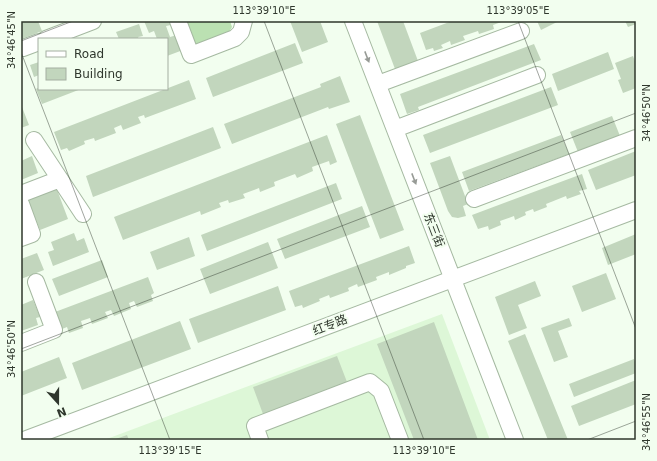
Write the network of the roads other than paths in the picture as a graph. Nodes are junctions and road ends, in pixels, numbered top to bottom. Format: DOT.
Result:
graph roads {
  1 [pos="93,21"];
  2 [pos="178,21"];
  3 [pos="244,21"];
  4 [pos="353,21"];
  5 [pos="521,31"];
  6 [pos="49,38"];
  7 [pos="38,42"];
  8 [pos="23,48"];
  9 [pos="536,75"];
  10 [pos="378,84"];
  11 [pos="395,129"];
  12 [pos="636,138"];
  13 [pos="34,140"];
  14 [pos="60,179"];
  15 [pos="21,194"];
  16 [pos="474,199"];
  17 [pos="21,204"];
  18 [pos="636,210"];
  19 [pos="83,214"];
  20 [pos="21,238"];
  21 [pos="453,279"];
  22 [pos="36,282"];
  23 [pos="21,343"];
  24 [pos="24,440"];
  25 [pos="260,440"];
  26 [pos="400,440"];
  27 [pos="515,440"];
  1 -- 6 [label="street"];
  2 -- 3 [label="street"];
  4 -- 10 [label="street, 东三街, one-way"];
  5 -- 10 [label="street"];
  7 -- 8 [label="street"];
  9 -- 11 [label="street"];
  10 -- 11 [label="street, 东三街"];
  11 -- 21 [label="street, 东三街, one-way"];
  12 -- 16 [label="street"];
  13 -- 14 [label="street"];
  14 -- 15 [label="street"];
  14 -- 19 [label="street"];
  17 -- 20 [label="street"];
  18 -- 21 [label="street, 红专路"];
  21 -- 24 [label="street, 红专路"];
  21 -- 27 [label="street, 东三街"];
  22 -- 23 [label="street"];
  25 -- 26 [label="street"];
}
